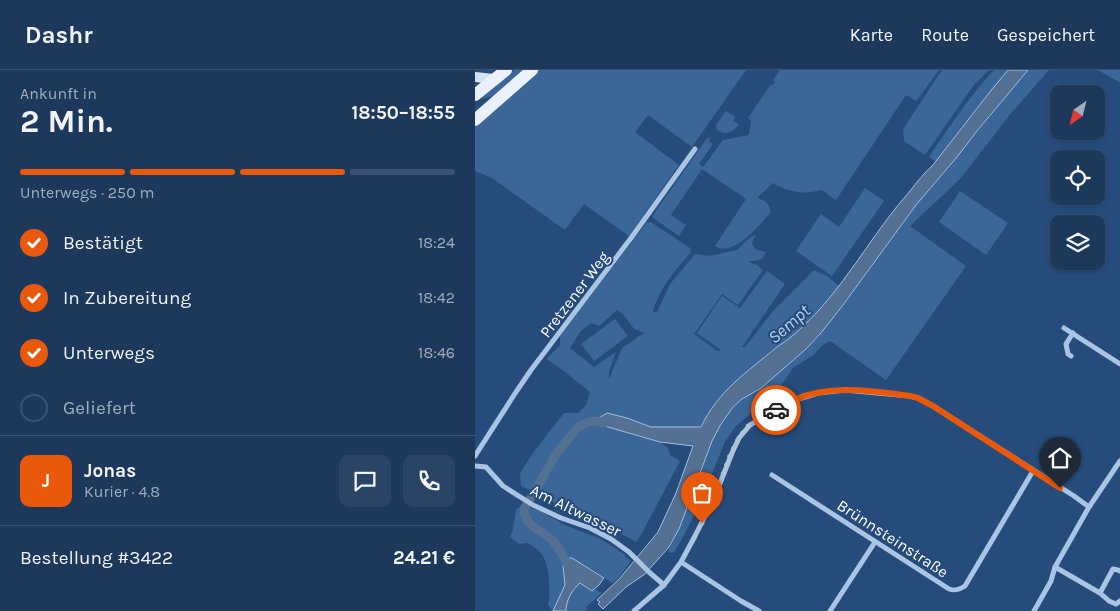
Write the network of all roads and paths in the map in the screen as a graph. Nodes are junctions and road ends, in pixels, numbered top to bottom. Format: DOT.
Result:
graph roads {
  1 [pos="506,70"];
  2 [pos="532,70"];
  3 [pos="475,76"];
  4 [pos="494,79"];
  5 [pos="475,95"];
  6 [pos="476,115"];
  7 [pos="695,149"];
  8 [pos="1065,328"];
  9 [pos="1073,333"];
  10 [pos="1071,356"];
  11 [pos="1120,364"];
  12 [pos="475,456"];
  13 [pos="1120,461"];
  14 [pos="475,466"];
  15 [pos="1033,471"];
  16 [pos="772,474"];
  17 [pos="1089,508"];
  18 [pos="875,542"];
  19 [pos="681,562"];
  20 [pos="1055,567"];
  21 [pos="1120,571"];
  22 [pos="663,585"];
  23 [pos="1100,593"];
  24 [pos="1120,601"];
  25 [pos="634,611"];
  26 [pos="759,611"];
  27 [pos="830,611"];
  28 [pos="1034,611"];
  1 -- 4 [label="main road"];
  2 -- 6 [label="main road"];
  3 -- 4 [label="main road"];
  4 -- 5 [label="main road"];
  7 -- 12 [label="street, Pretzener Weg"];
  8 -- 9 [label="street"];
  9 -- 10 [label="street"];
  9 -- 11 [label="street"];
  13 -- 17 [label="street"];
  14 -- 22 [label="street, Am Altwasser"];
  15 -- 17 [label="street"];
  15 -- 18 [label="street, Brünnsteinstraße"];
  15 -- 19 [label="street"];
  16 -- 18 [label="street, Brünnsteinstraße"];
  17 -- 20 [label="street"];
  18 -- 27 [label="street"];
  19 -- 22 [label="street"];
  19 -- 26 [label="street"];
  20 -- 23 [label="street"];
  20 -- 28 [label="street"];
  21 -- 23 [label="street"];
  22 -- 25 [label="street"];
  23 -- 24 [label="street"];
}
